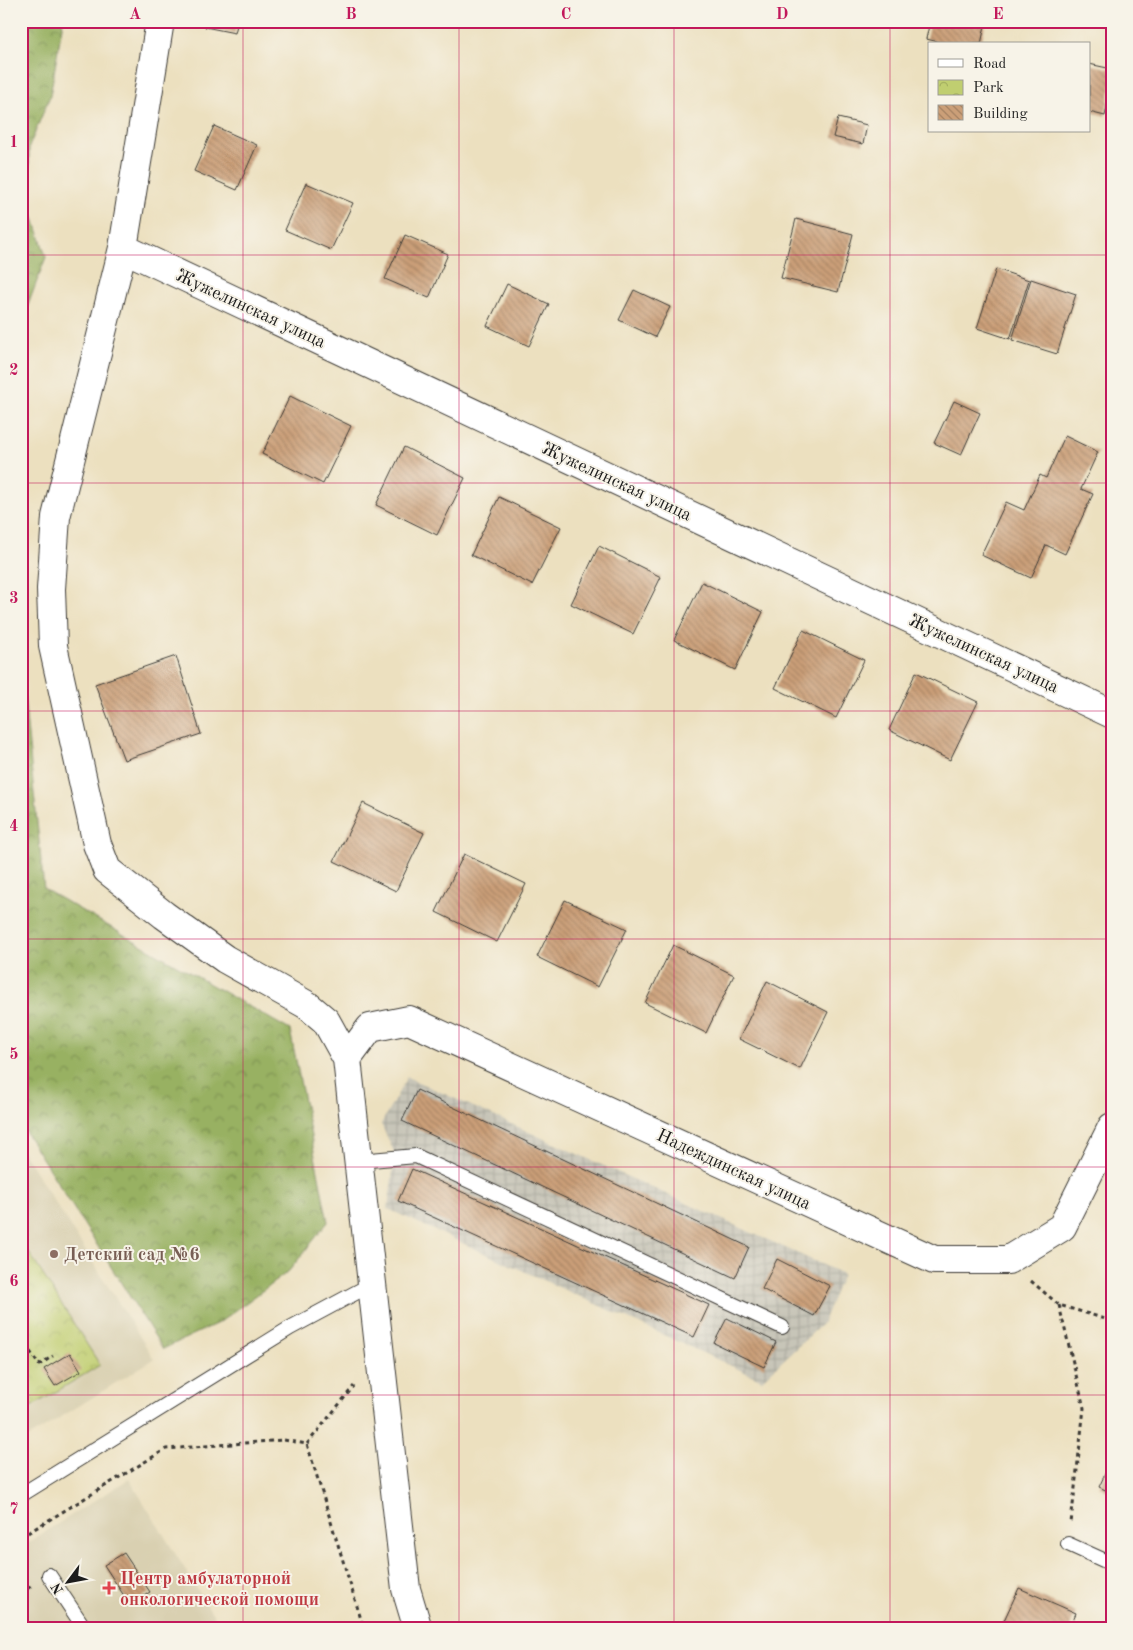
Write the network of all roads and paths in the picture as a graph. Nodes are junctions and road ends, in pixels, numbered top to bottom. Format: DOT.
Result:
graph roads {
  1 [pos="160,21"];
  2 [pos="123,248"];
  3 [pos="1112,714"];
  4 [pos="347,1058"];
  5 [pos="1112,1127"];
  6 [pos="359,1161"];
  7 [pos="1008,1260"];
  8 [pos="372,1284"];
  9 [pos="1059,1305"];
  10 [pos="1112,1322"];
  11 [pos="782,1327"];
  12 [pos="21,1338"];
  13 [pos="380,1355"];
  14 [pos="53,1356"];
  15 [pos="307,1444"];
  16 [pos="21,1495"];
  17 [pos="21,1537"];
  18 [pos="1068,1544"];
  19 [pos="1112,1564"];
  20 [pos="49,1575"];
  21 [pos="85,1629"];
  22 [pos="364,1629"];
  23 [pos="418,1629"];
  1 -- 2 [label="street"];
  2 -- 3 [label="street, Жужелинская улица"];
  2 -- 4 [label="street"];
  4 -- 6 [label="street"];
  4 -- 7 [label="street, Надеждинская улица"];
  5 -- 7 [label="street"];
  6 -- 8 [label="street"];
  6 -- 11 [label="lane"];
  7 -- 9 [label="path"];
  8 -- 13 [label="street"];
  8 -- 16 [label="lane"];
  9 -- 10 [label="path"];
  9 -- 18 [label="path"];
  12 -- 14 [label="path"];
  13 -- 15 [label="path"];
  13 -- 23 [label="street"];
  15 -- 17 [label="path"];
  15 -- 22 [label="path"];
  18 -- 19 [label="lane"];
  20 -- 21 [label="lane"];
}
